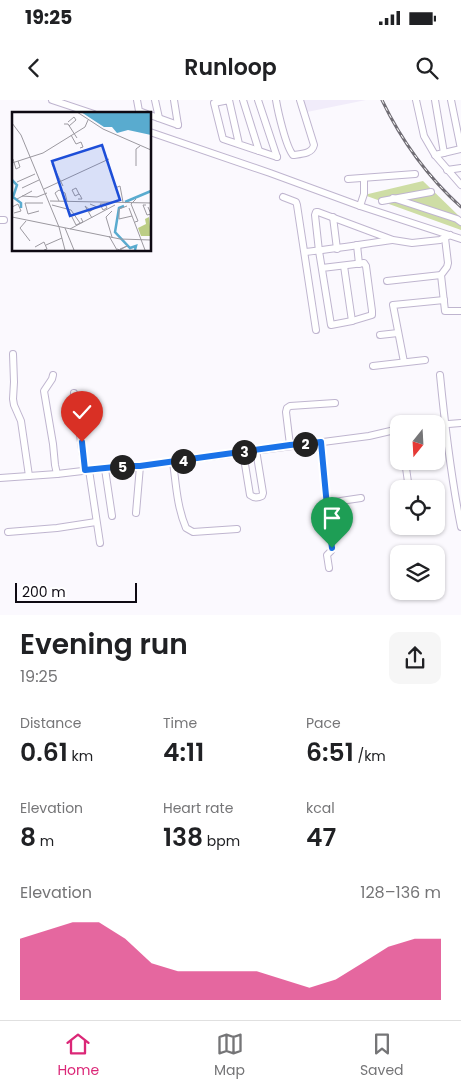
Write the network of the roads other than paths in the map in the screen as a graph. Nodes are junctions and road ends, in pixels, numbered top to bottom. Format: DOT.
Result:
graph roads {
  1 [pos="52,100"];
  2 [pos="137,100"];
  3 [pos="155,100"];
  4 [pos="174,100"];
  5 [pos="243,100"];
  6 [pos="258,100"];
  7 [pos="276,100"];
  8 [pos="300,100"];
  9 [pos="435,100"];
  10 [pos="451,100"];
  11 [pos="415,101"];
  12 [pos="87,112"];
  13 [pos="142,112"];
  14 [pos="151,115"];
  15 [pos="159,118"];
  16 [pos="151,132"];
  17 [pos="239,144"];
  18 [pos="461,149"];
  19 [pos="259,151"];
  20 [pos="444,152"];
  21 [pos="435,155"];
  22 [pos="461,168"];
  23 [pos="447,170"];
  24 [pos="415,174"];
  25 [pos="364,178"];
  26 [pos="348,179"];
  27 [pos="461,185"];
  28 [pos="431,192"];
  29 [pos="283,197"];
  30 [pos="393,198"];
  31 [pos="382,200"];
  32 [pos="360,206"];
  33 [pos="333,217"];
  34 [pos="461,222"];
  35 [pos="447,237"];
  36 [pos="461,239"];
  37 [pos="393,240"];
  38 [pos="357,245"];
  39 [pos="337,249"];
  40 [pos="319,251"];
  41 [pos="305,252"];
  42 [pos="359,264"];
  43 [pos="344,266"];
  44 [pos="322,268"];
  45 [pos="441,275"];
  46 [pos="387,281"];
  47 [pos="444,300"];
  48 [pos="461,311"];
  49 [pos="352,321"];
  50 [pos="316,330"];
  51 [pos="398,333"];
  52 [pos="380,335"];
  53 [pos="13,354"];
  54 [pos="425,360"];
  55 [pos="404,362"];
  56 [pos="373,366"];
  57 [pos="53,375"];
  58 [pos="440,375"];
  59 [pos="74,393"];
  60 [pos="336,403"];
  61 [pos="444,415"];
  62 [pos="461,423"];
  63 [pos="445,424"];
  64 [pos="390,431"];
  65 [pos="321,442"];
  66 [pos="290,445"];
  67 [pos="256,450"];
  68 [pos="243,452"];
  69 [pos="173,462"];
  70 [pos="140,466"];
  71 [pos="105,469"];
  72 [pos="87,470"];
  73 [pos="58,474"];
  74 [pos="28,476"];
  75 [pos="0,478"];
  76 [pos="360,498"];
  77 [pos="327,502"];
  78 [pos="459,507"];
  79 [pos="136,513"];
  80 [pos="112,516"];
  81 [pos="96,522"];
  82 [pos="461,527"];
  83 [pos="237,529"];
  84 [pos="8,532"];
  85 [pos="100,543"];
  86 [pos="329,568"];
  1 -- 12 [label="street"];
  2 -- 13 [label="street"];
  3 -- 15 [label="street"];
  4 -- 15 [label="street"];
  5 -- 19 [label="street"];
  6 -- 19 [label="street"];
  7 -- 8 [label="street"];
  9 -- 20 [label="street"];
  10 -- 18 [label="street"];
  11 -- 21 [label="street"];
  14 -- 15 [label="street"];
  16 -- 32 [label="street"];
  17 -- 17 [label="street"];
  17 -- 19 [label="street"];
  18 -- 20 [label="street"];
  20 -- 21 [label="street"];
  21 -- 23 [label="street"];
  22 -- 23 [label="street"];
  23 -- 27 [label="street"];
  24 -- 25 [label="street"];
  25 -- 26 [label="street"];
  25 -- 32 [label="street"];
  28 -- 30 [label="street"];
  29 -- 41 [label="street"];
  30 -- 31 [label="street"];
  30 -- 34 [label="street"];
  32 -- 35 [label="street"];
  33 -- 37 [label="street"];
  33 -- 39 [label="street"];
  33 -- 40 [label="street"];
  35 -- 36 [label="street"];
  35 -- 37 [label="street"];
  35 -- 45 [label="street"];
  37 -- 38 [label="street"];
  38 -- 39 [label="street"];
  38 -- 42 [label="street"];
  39 -- 40 [label="street"];
  40 -- 41 [label="street"];
  40 -- 44 [label="street"];
  41 -- 50 [label="street"];
  42 -- 43 [label="street"];
  42 -- 49 [label="street"];
  43 -- 44 [label="street"];
  43 -- 49 [label="street"];
  44 -- 49 [label="street"];
  45 -- 46 [label="street"];
  45 -- 47 [label="street"];
  47 -- 48 [label="street"];
  47 -- 51 [label="street"];
  51 -- 52 [label="street"];
  51 -- 55 [label="street"];
  53 -- 74 [label="street"];
  54 -- 55 [label="street"];
  55 -- 56 [label="street"];
  57 -- 73 [label="street"];
  58 -- 61 [label="street"];
  59 -- 72 [label="street"];
  60 -- 66 [label="street"];
  62 -- 63 [label="street"];
  63 -- 78 [label="street"];
  64 -- 65 [label="street"];
  65 -- 66 [label="street"];
  65 -- 77 [label="street"];
  66 -- 67 [label="street"];
  67 -- 68 [label="street"];
  67 -- 68 [label="street"];
  68 -- 69 [label="street"];
  69 -- 70 [label="street"];
  69 -- 83 [label="street"];
  70 -- 71 [label="street"];
  70 -- 79 [label="street"];
  71 -- 72 [label="street"];
  71 -- 80 [label="street"];
  72 -- 73 [label="street"];
  72 -- 81 [label="street"];
  73 -- 74 [label="street"];
  74 -- 75 [label="street"];
  76 -- 77 [label="street"];
  77 -- 86 [label="street"];
  78 -- 82 [label="street"];
  81 -- 84 [label="street"];
  81 -- 85 [label="street"];
}
